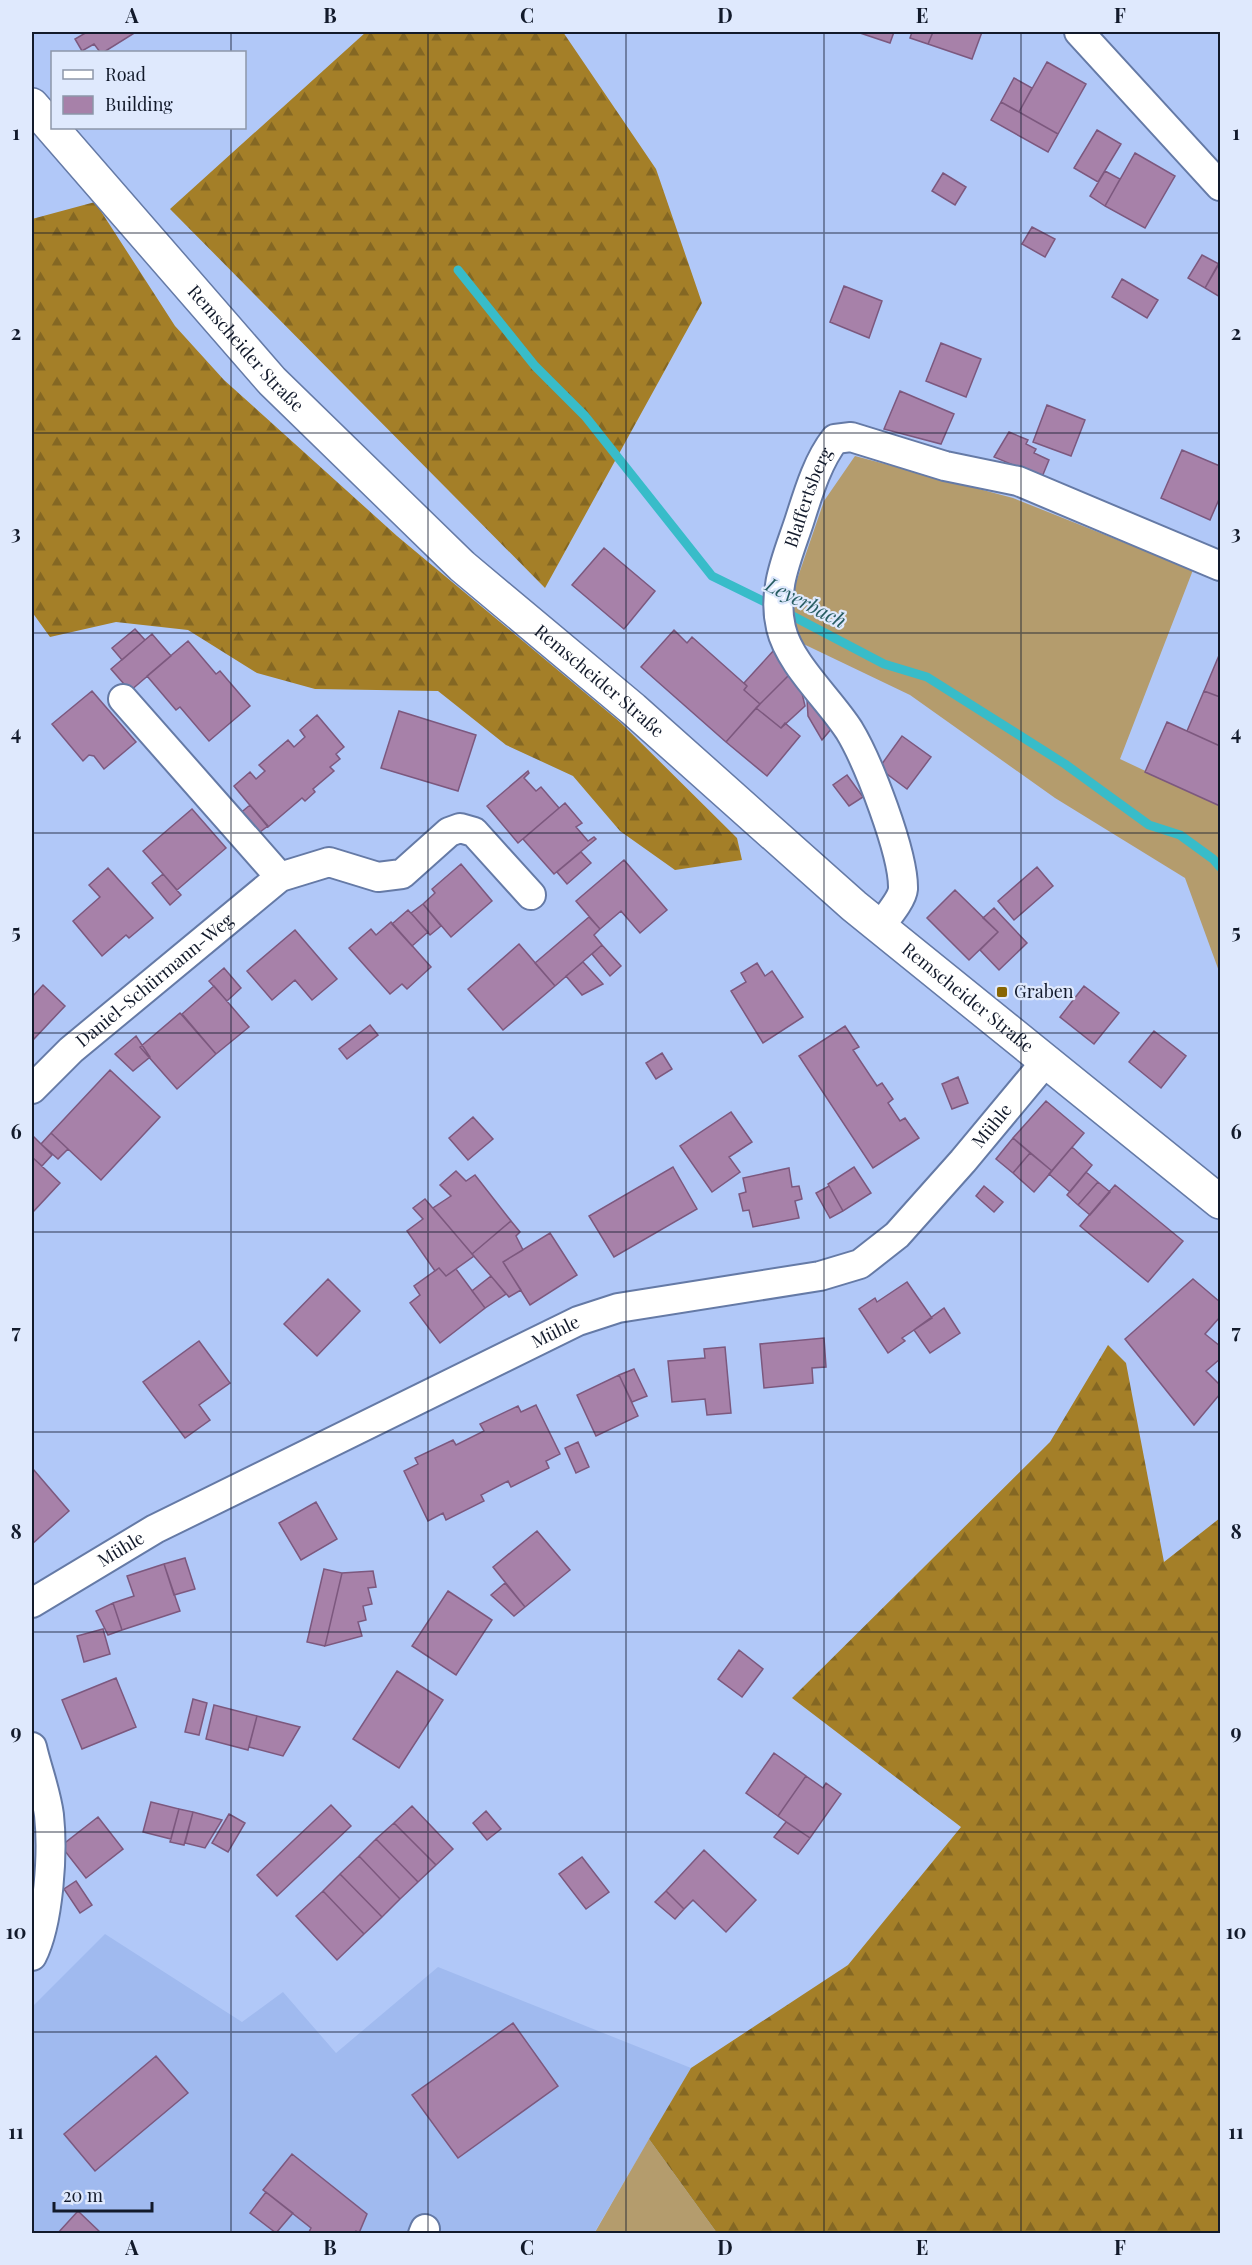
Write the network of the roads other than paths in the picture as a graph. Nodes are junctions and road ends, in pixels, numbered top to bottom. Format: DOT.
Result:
graph roads {
  1 [pos="1079,32"];
  2 [pos="32,105"];
  3 [pos="51,127"];
  4 [pos="53,129"];
  5 [pos="1221,186"];
  6 [pos="1221,566"];
  7 [pos="123,699"];
  8 [pos="280,877"];
  9 [pos="531,895"];
  10 [pos="879,928"];
  11 [pos="1047,1060"];
  12 [pos="32,1089"];
  13 [pos="1221,1202"];
  14 [pos="32,1603"];
  15 [pos="32,1747"];
  16 [pos="32,1956"];
  1 -- 5 [label="street"];
  2 -- 3 [label="main road, Remscheider Straße"];
  4 -- 10 [label="main road, Remscheider Straße"];
  6 -- 10 [label="street, Blaffertsberg"];
  7 -- 8 [label="street"];
  8 -- 9 [label="street, Daniel-Schürmann-Weg"];
  8 -- 12 [label="street, Daniel-Schürmann-Weg"];
  10 -- 11 [label="main road, Remscheider Straße"];
  11 -- 13 [label="main road, Remscheider Straße"];
  11 -- 14 [label="street, Mühle"];
  15 -- 16 [label="street"];
}
